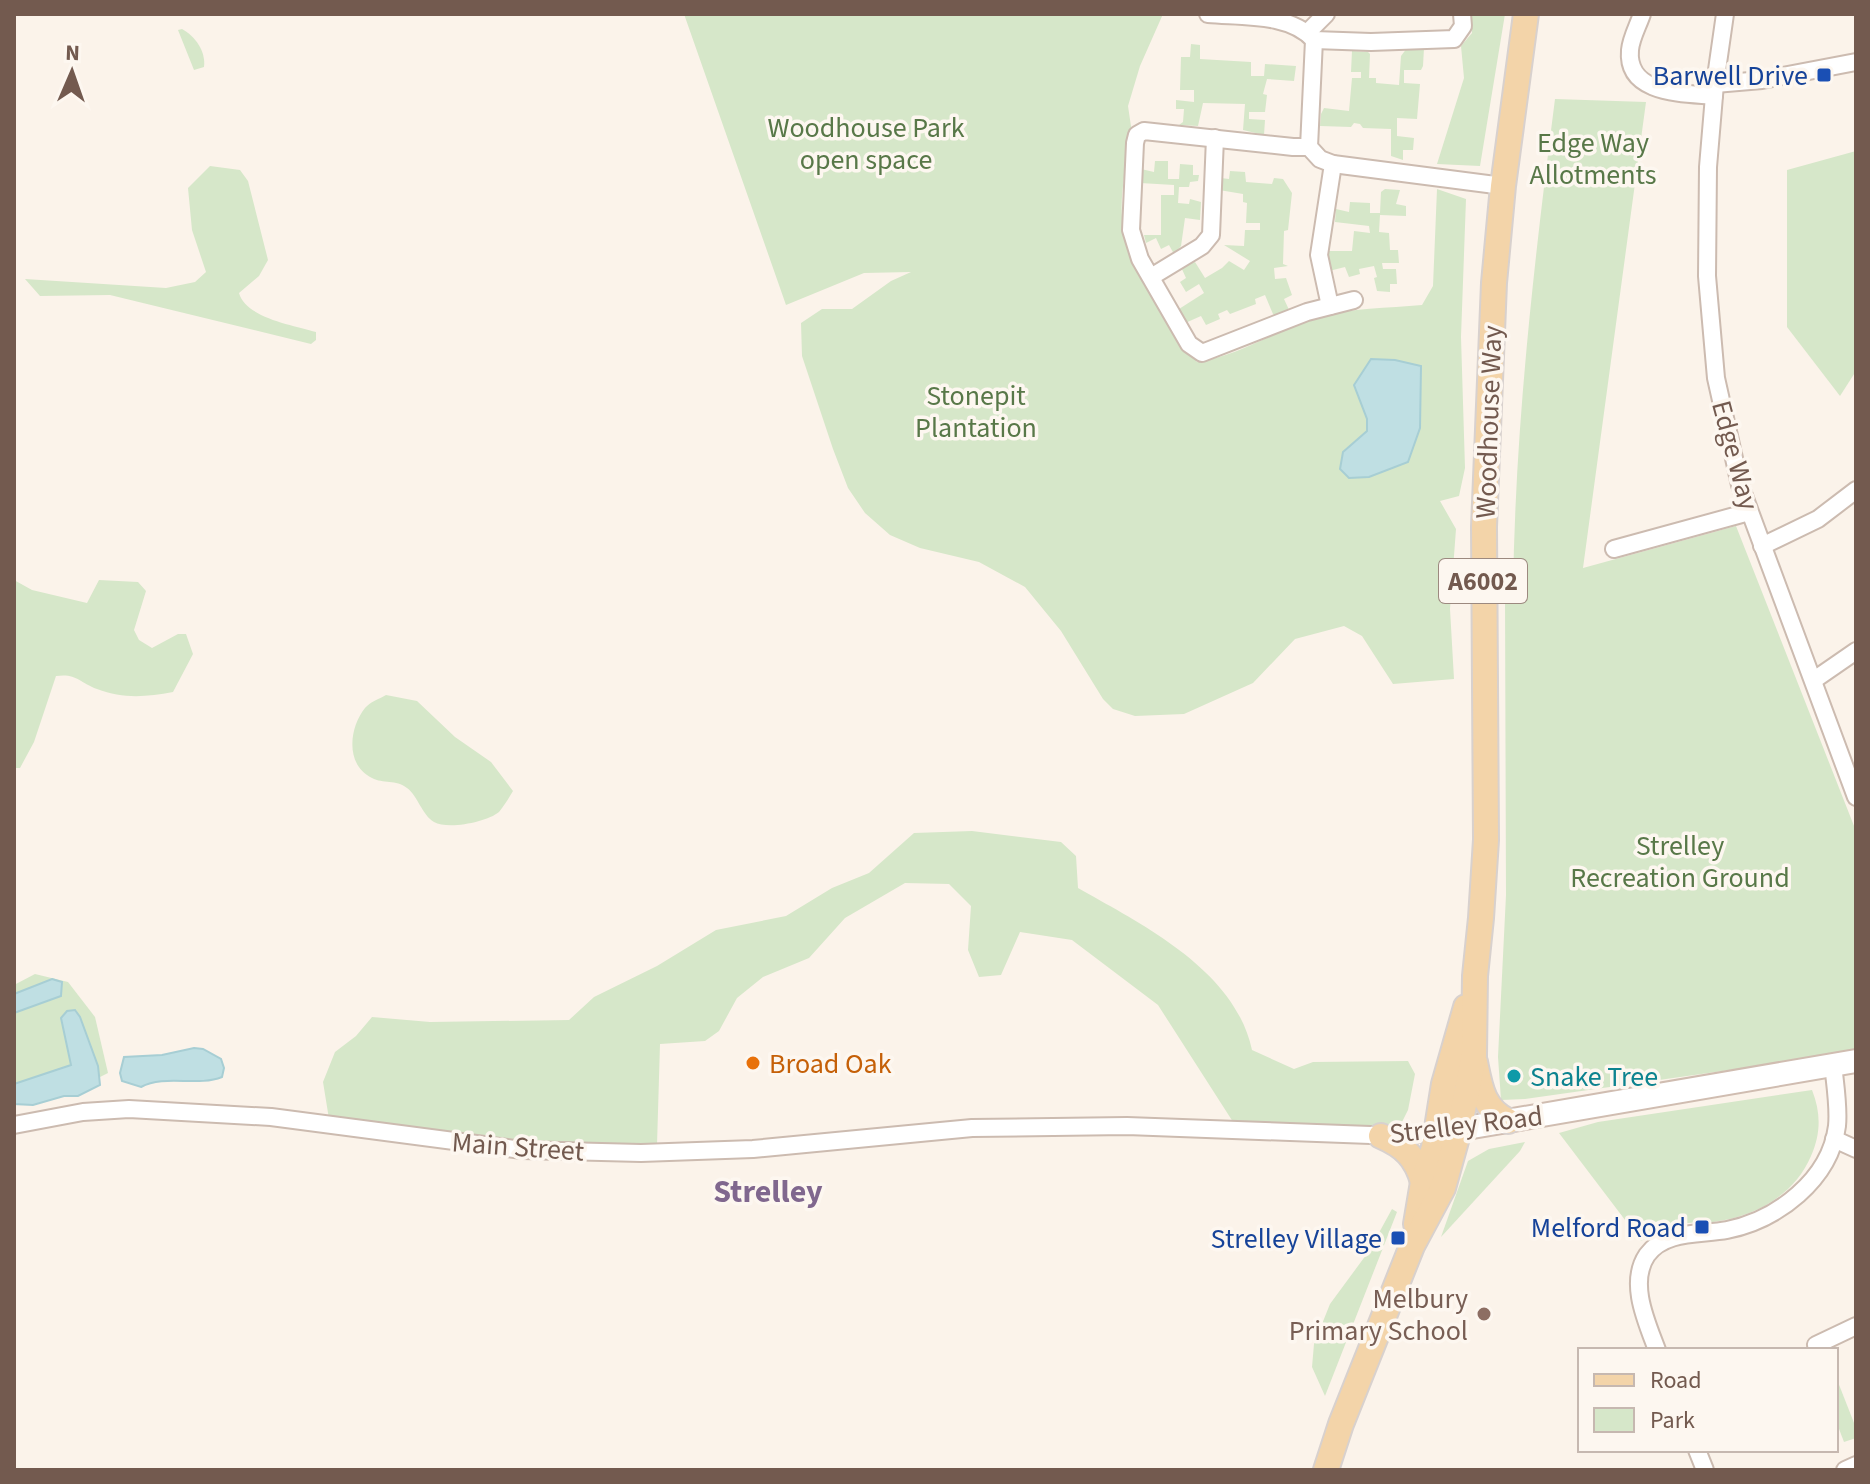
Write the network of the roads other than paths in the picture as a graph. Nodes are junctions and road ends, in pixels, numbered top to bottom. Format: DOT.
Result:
graph roads {
  1 [pos="1208,14"];
  2 [pos="1326,14"];
  3 [pos="1462,14"];
  4 [pos="1526,14"];
  5 [pos="1642,14"];
  6 [pos="1725,14"];
  7 [pos="1310,36"];
  8 [pos="1856,62"];
  9 [pos="1714,90"];
  10 [pos="1215,138"];
  11 [pos="1309,147"];
  12 [pos="1333,164"];
  13 [pos="1503,186"];
  14 [pos="1151,277"];
  15 [pos="1354,300"];
  16 [pos="1330,306"];
  17 [pos="1856,490"];
  18 [pos="1749,512"];
  19 [pos="1762,546"];
  20 [pos="1614,549"];
  21 [pos="1856,651"];
  22 [pos="1814,680"];
  23 [pos="1856,797"];
  24 [pos="1475,976"];
  25 [pos="1474,1055"];
  26 [pos="1856,1061"];
  27 [pos="1833,1064"];
  28 [pos="1508,1121"];
  29 [pos="14,1125"];
  30 [pos="1024,1127"];
  31 [pos="1447,1131"];
  32 [pos="1381,1136"];
  33 [pos="1834,1139"];
  34 [pos="1856,1149"];
  35 [pos="1423,1182"];
  36 [pos="1412,1246"];
  37 [pos="1856,1326"];
  38 [pos="1656,1348"];
  39 [pos="1817,1348"];
  40 [pos="1856,1465"];
  41 [pos="1326,1470"];
  42 [pos="1845,1470"];
  1 -- 7 [label="street"];
  2 -- 7 [label="street"];
  3 -- 7 [label="street"];
  4 -- 13 [label="main road, Woodhouse Way / A6002"];
  5 -- 9 [label="street"];
  6 -- 9 [label="street, Edge Way"];
  7 -- 11 [label="street"];
  8 -- 9 [label="street"];
  9 -- 18 [label="street, Edge Way"];
  10 -- 11 [label="street"];
  10 -- 14 [label="street"];
  10 -- 14 [label="street"];
  11 -- 12 [label="street"];
  12 -- 13 [label="street"];
  12 -- 16 [label="street"];
  13 -- 24 [label="main road, Woodhouse Way / A6002"];
  14 -- 16 [label="street"];
  15 -- 16 [label="street"];
  17 -- 19 [label="street"];
  18 -- 19 [label="street, Edge Way"];
  18 -- 20 [label="street"];
  19 -- 22 [label="street, Edge Way"];
  21 -- 22 [label="street"];
  22 -- 23 [label="street, Edge Way"];
  24 -- 25 [label="main road, Woodhouse Way / A6002"];
  24 -- 31 [label="main road, Woodhouse Way / A6002"];
  25 -- 28 [label="main road, A6002"];
  25 -- 31 [label="main road, Woodhouse Way / A6002"];
  26 -- 27 [label="main road, Strelley Road"];
  27 -- 28 [label="main road, Strelley Road"];
  27 -- 33 [label="street"];
  28 -- 31 [label="main road, Strelley Road"];
  29 -- 30 [label="street, Main Street"];
  30 -- 32 [label="street, Strelley Road"];
  31 -- 32 [label="street, Strelley Road"];
  31 -- 35 [label="main road, A6002"];
  31 -- 36 [label="main road, A6002"];
  32 -- 35 [label="main road"];
  33 -- 34 [label="street"];
  33 -- 38 [label="street"];
  35 -- 36 [label="main road, A6002"];
  36 -- 41 [label="main road, A6002"];
  37 -- 39 [label="street"];
  40 -- 42 [label="street"];
}
